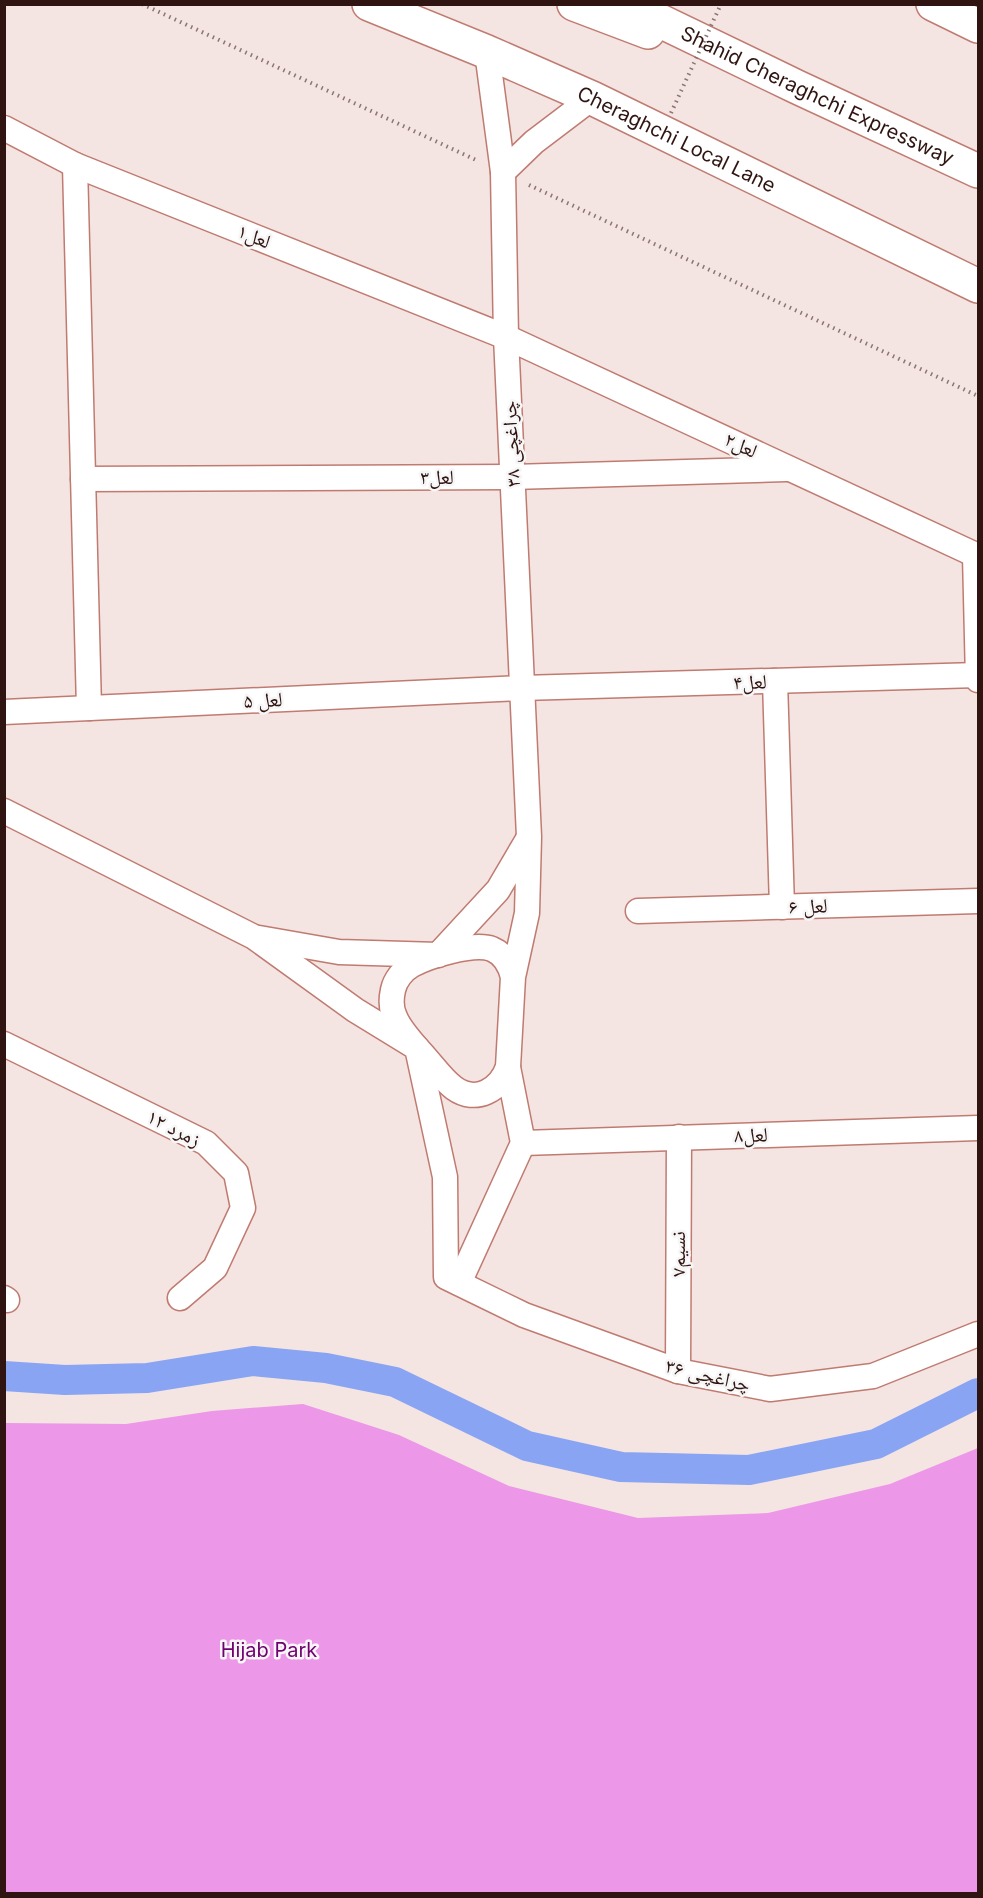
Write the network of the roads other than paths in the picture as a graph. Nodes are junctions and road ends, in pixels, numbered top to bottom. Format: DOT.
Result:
graph roads {
  1 [pos="369,4"];
  2 [pos="574,4"];
  3 [pos="625,4"];
  4 [pos="933,4"];
  5 [pos="978,26"];
  6 [pos="487,52"];
  7 [pos="797,87"];
  8 [pos="592,98"];
  9 [pos="4,128"];
  10 [pos="75,165"];
  11 [pos="978,171"];
  12 [pos="503,172"];
  13 [pos="978,286"];
  14 [pos="506,337"];
  15 [pos="791,468"];
  16 [pos="512,477"];
  17 [pos="83,479"];
  18 [pos="977,556"];
  19 [pos="978,677"];
  20 [pos="776,681"];
  21 [pos="522,688"];
  22 [pos="89,708"];
  23 [pos="4,712"];
  24 [pos="4,794"];
  25 [pos="5,812"];
  26 [pos="529,837"];
  27 [pos="978,901"];
  28 [pos="782,907"];
  29 [pos="638,911"];
  30 [pos="254,937"];
  31 [pos="438,955"];
  32 [pos="513,977"];
  33 [pos="4,1044"];
  34 [pos="417,1048"];
  35 [pos="508,1067"];
  36 [pos="978,1128"];
  37 [pos="679,1137"];
  38 [pos="524,1143"];
  39 [pos="453,1280"];
  40 [pos="180,1298"];
  41 [pos="978,1334"];
  42 [pos="678,1371"];
  1 -- 6 [label="main road, Cheraghchi Local Lane"];
  2 -- 7 [label="main road"];
  3 -- 7 [label="main road, Shahid Cheraghchi Expressway"];
  4 -- 5 [label="main road"];
  6 -- 8 [label="main road, Cheraghchi Local Lane"];
  6 -- 12 [label="street, چراغچی ۳۸"];
  7 -- 11 [label="main road, Shahid Cheraghchi Expressway"];
  8 -- 12 [label="street"];
  8 -- 13 [label="main road, Cheraghchi Local Lane"];
  9 -- 10 [label="street, لعل۱"];
  10 -- 14 [label="street, لعل۱"];
  10 -- 17 [label="street"];
  12 -- 14 [label="street, چراغچی ۳۸"];
  14 -- 15 [label="street, لعل۲"];
  14 -- 16 [label="street, چراغچی ۳۸"];
  15 -- 16 [label="street, لعل۳"];
  15 -- 18 [label="street, لعل۲"];
  16 -- 17 [label="street, لعل۳"];
  16 -- 21 [label="street, چراغچی ۳۸"];
  17 -- 22 [label="street"];
  18 -- 19 [label="street"];
  19 -- 20 [label="street, لعل۴"];
  20 -- 21 [label="street, لعل۴"];
  20 -- 28 [label="street"];
  21 -- 22 [label="street, لعل ۵"];
  21 -- 26 [label="street, چراغچی ۳۸"];
  22 -- 23 [label="street, لعل ۵"];
  24 -- 25 [label="street"];
  25 -- 30 [label="street"];
  26 -- 31 [label="street"];
  26 -- 32 [label="street, چراغچی ۳۸"];
  27 -- 28 [label="street, لعل ۶"];
  28 -- 29 [label="street, لعل ۶"];
  30 -- 31 [label="street"];
  30 -- 34 [label="street"];
  31 -- 32 [label="street"];
  31 -- 34 [label="street"];
  32 -- 35 [label="street"];
  33 -- 40 [label="street, زمرد ۱۲"];
  34 -- 35 [label="street"];
  34 -- 39 [label="street"];
  35 -- 38 [label="street"];
  36 -- 37 [label="street, لعل۸"];
  37 -- 38 [label="street, لعل۸"];
  37 -- 42 [label="street, نسیم۷"];
  38 -- 39 [label="street"];
  39 -- 42 [label="street, چراغچی ۳۶"];
  41 -- 42 [label="street, چراغچی ۳۶"];
}
